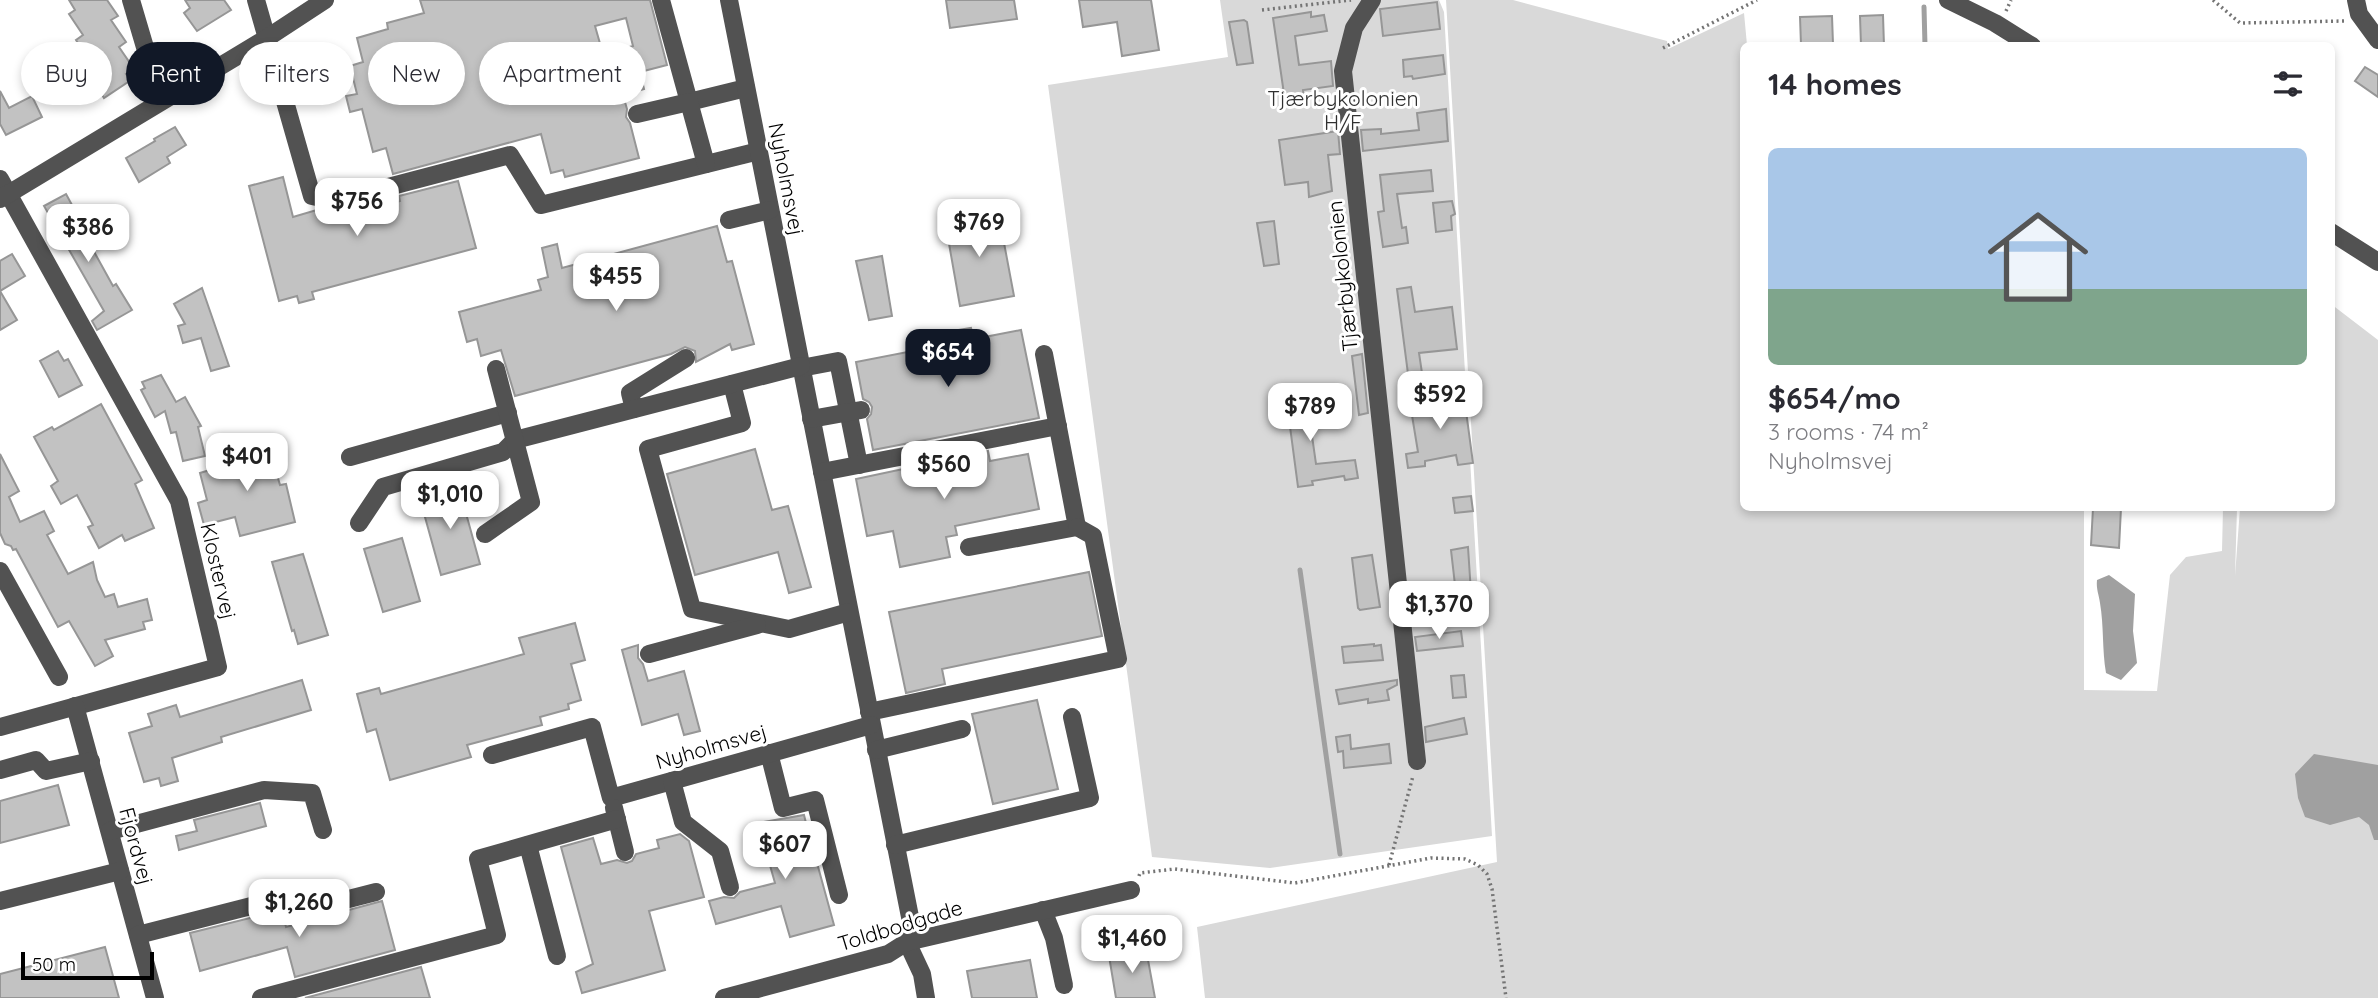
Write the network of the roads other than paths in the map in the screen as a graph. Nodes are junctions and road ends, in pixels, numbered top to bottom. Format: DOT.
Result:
graph roads {
  1 [pos="131,0"];
  2 [pos="256,0"];
  3 [pos="325,0"];
  4 [pos="661,0"];
  5 [pos="729,0"];
  6 [pos="1372,0"];
  7 [pos="1948,0"];
  8 [pos="2358,7"];
  9 [pos="267,38"];
  10 [pos="2378,40"];
  11 [pos="143,42"];
  12 [pos="2026,42"];
  13 [pos="746,88"];
  14 [pos="689,102"];
  15 [pos="637,114"];
  16 [pos="759,151"];
  17 [pos="706,164"];
  18 [pos="3,191"];
  19 [pos="770,210"];
  20 [pos="729,220"];
  21 [pos="2335,235"];
  22 [pos="2378,262"];
  23 [pos="1044,354"];
  24 [pos="686,358"];
  25 [pos="801,367"];
  26 [pos="496,369"];
  27 [pos="732,384"];
  28 [pos="634,410"];
  29 [pos="855,411"];
  30 [pos="508,413"];
  31 [pos="811,419"];
  32 [pos="1058,426"];
  33 [pos="515,440"];
  34 [pos="350,457"];
  35 [pos="859,465"];
  36 [pos="822,472"];
  37 [pos="359,523"];
  38 [pos="1077,527"];
  39 [pos="485,534"];
  40 [pos="969,547"];
  41 [pos="0,571"];
  42 [pos="849,612"];
  43 [pos="762,623"];
  44 [pos="649,654"];
  45 [pos="59,677"];
  46 [pos="75,706"];
  47 [pos="1072,717"];
  48 [pos="870,719"];
  49 [pos="0,727"];
  50 [pos="962,729"];
  51 [pos="876,750"];
  52 [pos="769,753"];
  53 [pos="492,755"];
  54 [pos="90,761"];
  55 [pos="1417,761"];
  56 [pos="0,770"];
  57 [pos="672,781"];
  58 [pos="611,798"];
  59 [pos="617,819"];
  60 [pos="323,830"];
  61 [pos="110,831"];
  62 [pos="528,845"];
  63 [pos="895,845"];
  64 [pos="625,852"];
  65 [pos="120,871"];
  66 [pos="730,887"];
  67 [pos="1131,890"];
  68 [pos="376,892"];
  69 [pos="839,895"];
  70 [pos="0,901"];
  71 [pos="1043,911"];
  72 [pos="138,935"];
  73 [pos="907,942"];
  74 [pos="557,956"];
  75 [pos="1064,985"];
  76 [pos="155,998"];
  77 [pos="261,998"];
  78 [pos="724,998"];
  79 [pos="926,998"];
  1 -- 11 [label="street"];
  2 -- 9 [label="street"];
  3 -- 9 [label="street"];
  4 -- 14 [label="street"];
  5 -- 13 [label="street, Nyholmsvej"];
  6 -- 55 [label="street, Tjærbykolonien"];
  7 -- 12 [label="street"];
  8 -- 10 [label="street"];
  9 -- 17 [label="street"];
  9 -- 18 [label="street"];
  13 -- 14 [label="street"];
  13 -- 16 [label="street, Nyholmsvej"];
  14 -- 15 [label="street"];
  14 -- 17 [label="street"];
  16 -- 17 [label="street"];
  16 -- 19 [label="street, Nyholmsvej"];
  18 -- 46 [label="street, Klostervej"];
  19 -- 20 [label="street"];
  19 -- 25 [label="street, Nyholmsvej"];
  21 -- 22 [label="street"];
  23 -- 32 [label="street"];
  24 -- 28 [label="street"];
  25 -- 27 [label="street"];
  25 -- 29 [label="street"];
  25 -- 31 [label="street, Nyholmsvej"];
  26 -- 30 [label="street"];
  27 -- 28 [label="street"];
  27 -- 43 [label="street"];
  28 -- 33 [label="street"];
  29 -- 31 [label="street"];
  29 -- 35 [label="street"];
  30 -- 33 [label="street"];
  30 -- 34 [label="street"];
  31 -- 36 [label="street, Nyholmsvej"];
  32 -- 35 [label="street"];
  32 -- 38 [label="street"];
  33 -- 37 [label="street"];
  33 -- 39 [label="street"];
  35 -- 36 [label="street"];
  36 -- 42 [label="street, Nyholmsvej"];
  38 -- 40 [label="street"];
  38 -- 48 [label="street"];
  41 -- 45 [label="street"];
  42 -- 43 [label="street"];
  42 -- 48 [label="street, Nyholmsvej"];
  43 -- 44 [label="street"];
  46 -- 49 [label="street, Klostervej"];
  46 -- 54 [label="street, Fjordvej"];
  47 -- 63 [label="street"];
  48 -- 51 [label="street, Nyholmsvej"];
  48 -- 52 [label="street, Nyholmsvej"];
  50 -- 51 [label="street"];
  51 -- 63 [label="street, Nyholmsvej"];
  52 -- 57 [label="street, Nyholmsvej"];
  52 -- 69 [label="street"];
  53 -- 58 [label="street"];
  54 -- 56 [label="street"];
  54 -- 61 [label="street, Fjordvej"];
  57 -- 58 [label="street, Nyholmsvej"];
  57 -- 66 [label="street"];
  58 -- 59 [label="street"];
  59 -- 62 [label="street"];
  59 -- 64 [label="street"];
  60 -- 61 [label="street"];
  61 -- 65 [label="street, Fjordvej"];
  62 -- 74 [label="street"];
  62 -- 77 [label="street"];
  63 -- 73 [label="street, Nyholmsvej"];
  65 -- 70 [label="street"];
  65 -- 72 [label="street, Fjordvej"];
  67 -- 71 [label="street, Toldbodgade"];
  68 -- 72 [label="street"];
  71 -- 73 [label="street, Toldbodgade"];
  71 -- 75 [label="street"];
  72 -- 76 [label="street, Fjordvej"];
  73 -- 78 [label="street, Toldbodgade"];
  73 -- 79 [label="street"];
}
